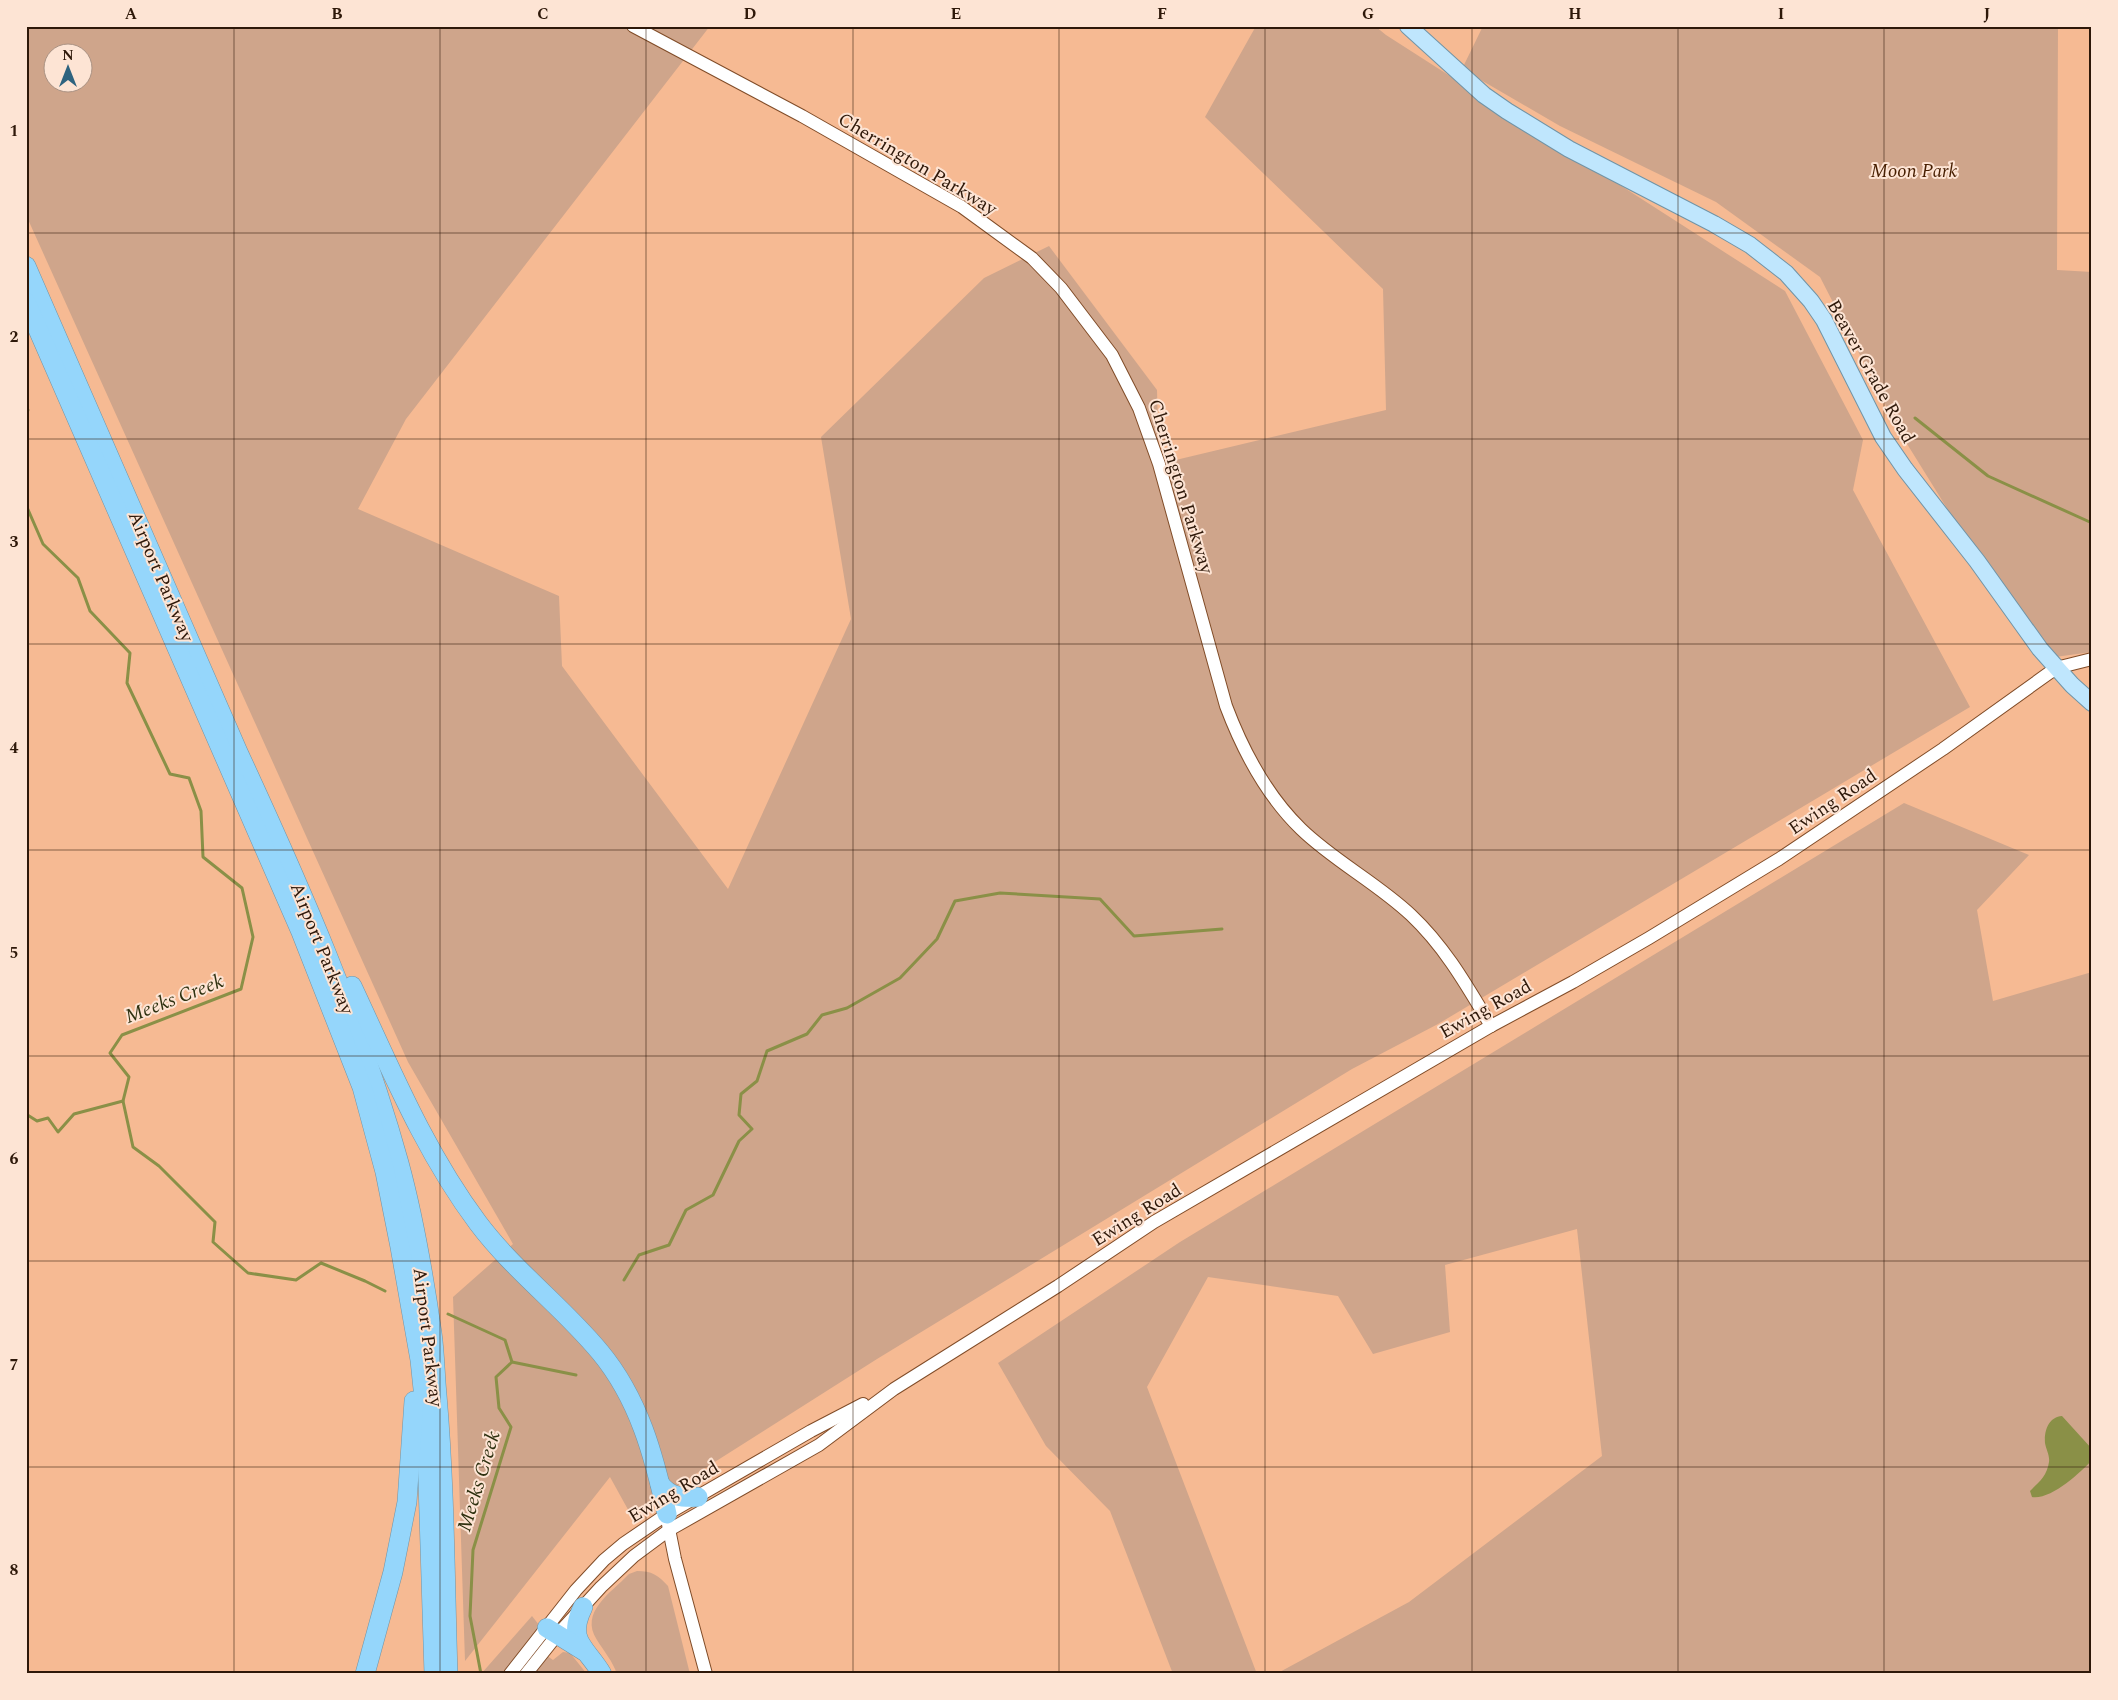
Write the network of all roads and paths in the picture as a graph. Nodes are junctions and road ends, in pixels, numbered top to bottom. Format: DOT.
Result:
graph roads {
  1 [pos="634,26"];
  2 [pos="1408,26"];
  3 [pos="26,266"];
  4 [pos="26,302"];
  5 [pos="2092,659"];
  6 [pos="2056,668"];
  7 [pos="2092,703"];
  8 [pos="272,825"];
  9 [pos="1491,1026"];
  10 [pos="408,1292"];
  11 [pos="894,1389"];
  12 [pos="660,1484"];
  13 [pos="698,1497"];
  14 [pos="668,1522"];
  15 [pos="583,1607"];
  16 [pos="552,1631"];
  17 [pos="538,1649"];
  18 [pos="584,1651"];
  19 [pos="364,1674"];
  20 [pos="434,1674"];
  21 [pos="448,1674"];
  22 [pos="510,1674"];
  23 [pos="526,1674"];
  24 [pos="602,1674"];
  25 [pos="706,1674"];
  1 -- 9 [label="street, Cherrington Parkway"];
  2 -- 6 [label="main road, Beaver Grade Road"];
  3 -- 8 [label="highway, Airport Parkway"];
  4 -- 10 [label="highway, Airport Parkway"];
  5 -- 6 [label="street, Ewing Road"];
  6 -- 7 [label="main road, Beaver Grade Road"];
  6 -- 9 [label="street, Ewing Road"];
  8 -- 12 [label="highway"];
  8 -- 21 [label="highway, Airport Parkway"];
  9 -- 11 [label="street, Ewing Road"];
  10 -- 19 [label="highway"];
  10 -- 20 [label="highway, Airport Parkway"];
  11 -- 13 [label="street, Ewing Road"];
  11 -- 14 [label="street, Ewing Road"];
  12 -- 13 [label="highway"];
  12 -- 14 [label="highway"];
  13 -- 14 [label="street, Ewing Road"];
  14 -- 15 [label="street, Ewing Road"];
  14 -- 16 [label="street, Ewing Road"];
  14 -- 25 [label="street"];
  15 -- 16 [label="street, Ewing Road"];
  15 -- 18 [label="highway"];
  16 -- 17 [label="street, Ewing Road"];
  16 -- 18 [label="highway"];
  17 -- 22 [label="street, Ewing Road"];
  17 -- 23 [label="street, Ewing Road"];
  18 -- 24 [label="highway"];
}
